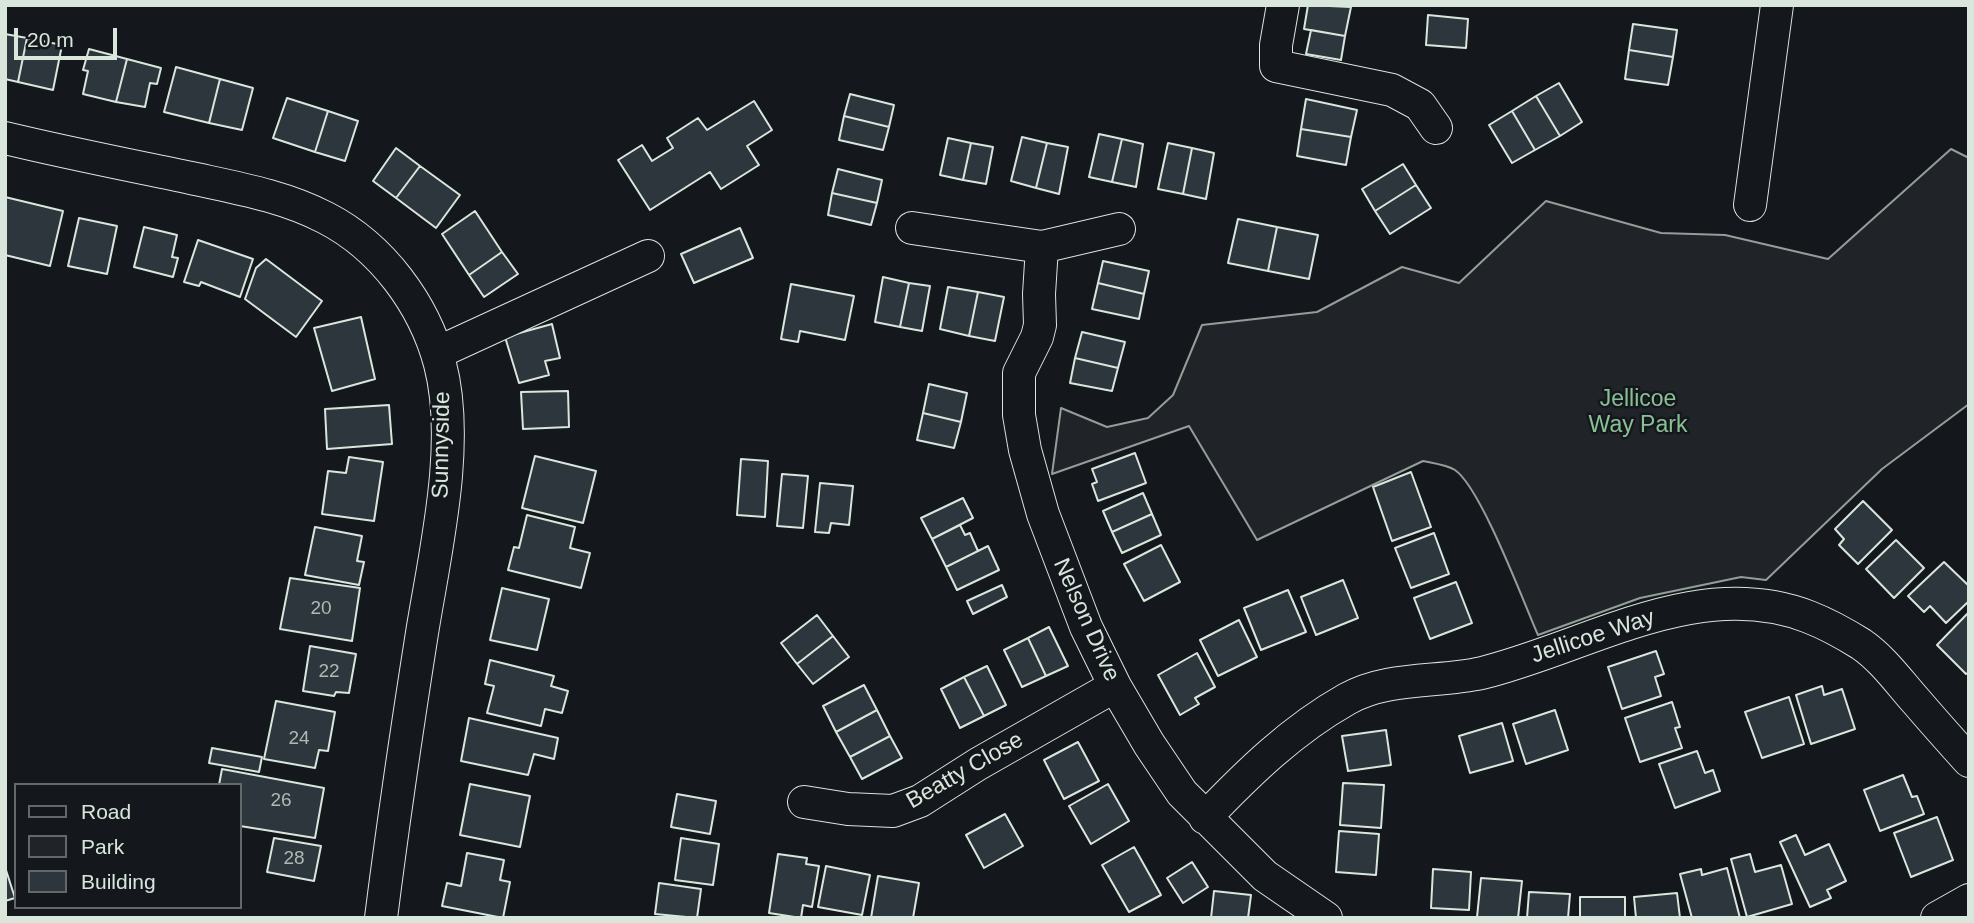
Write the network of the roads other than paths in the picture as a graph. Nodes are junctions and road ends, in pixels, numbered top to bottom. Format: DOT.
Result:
graph roads {
  1 [pos="1283,5"];
  2 [pos="1777,5"];
  3 [pos="1436,128"];
  4 [pos="5,138"];
  5 [pos="1750,205"];
  6 [pos="912,228"];
  7 [pos="1119,229"];
  8 [pos="1042,247"];
  9 [pos="648,256"];
  10 [pos="437,354"];
  11 [pos="1115,686"];
  12 [pos="1969,761"];
  13 [pos="804,802"];
  14 [pos="1205,818"];
  15 [pos="1969,900"];
  16 [pos="380,918"];
  17 [pos="1326,918"];
  18 [pos="1937,918"];
  1 -- 3 [label="street"];
  2 -- 5 [label="street"];
  4 -- 10 [label="street, Sunnyside"];
  6 -- 8 [label="street"];
  7 -- 8 [label="street"];
  8 -- 11 [label="street, Nelson Drive"];
  9 -- 10 [label="street"];
  10 -- 16 [label="street, Sunnyside"];
  11 -- 13 [label="street, Beatty Close"];
  11 -- 14 [label="street, Nelson Drive"];
  12 -- 14 [label="street, Jellicoe Way"];
  14 -- 17 [label="street, Nelson Drive"];
  15 -- 18 [label="street"];
}
